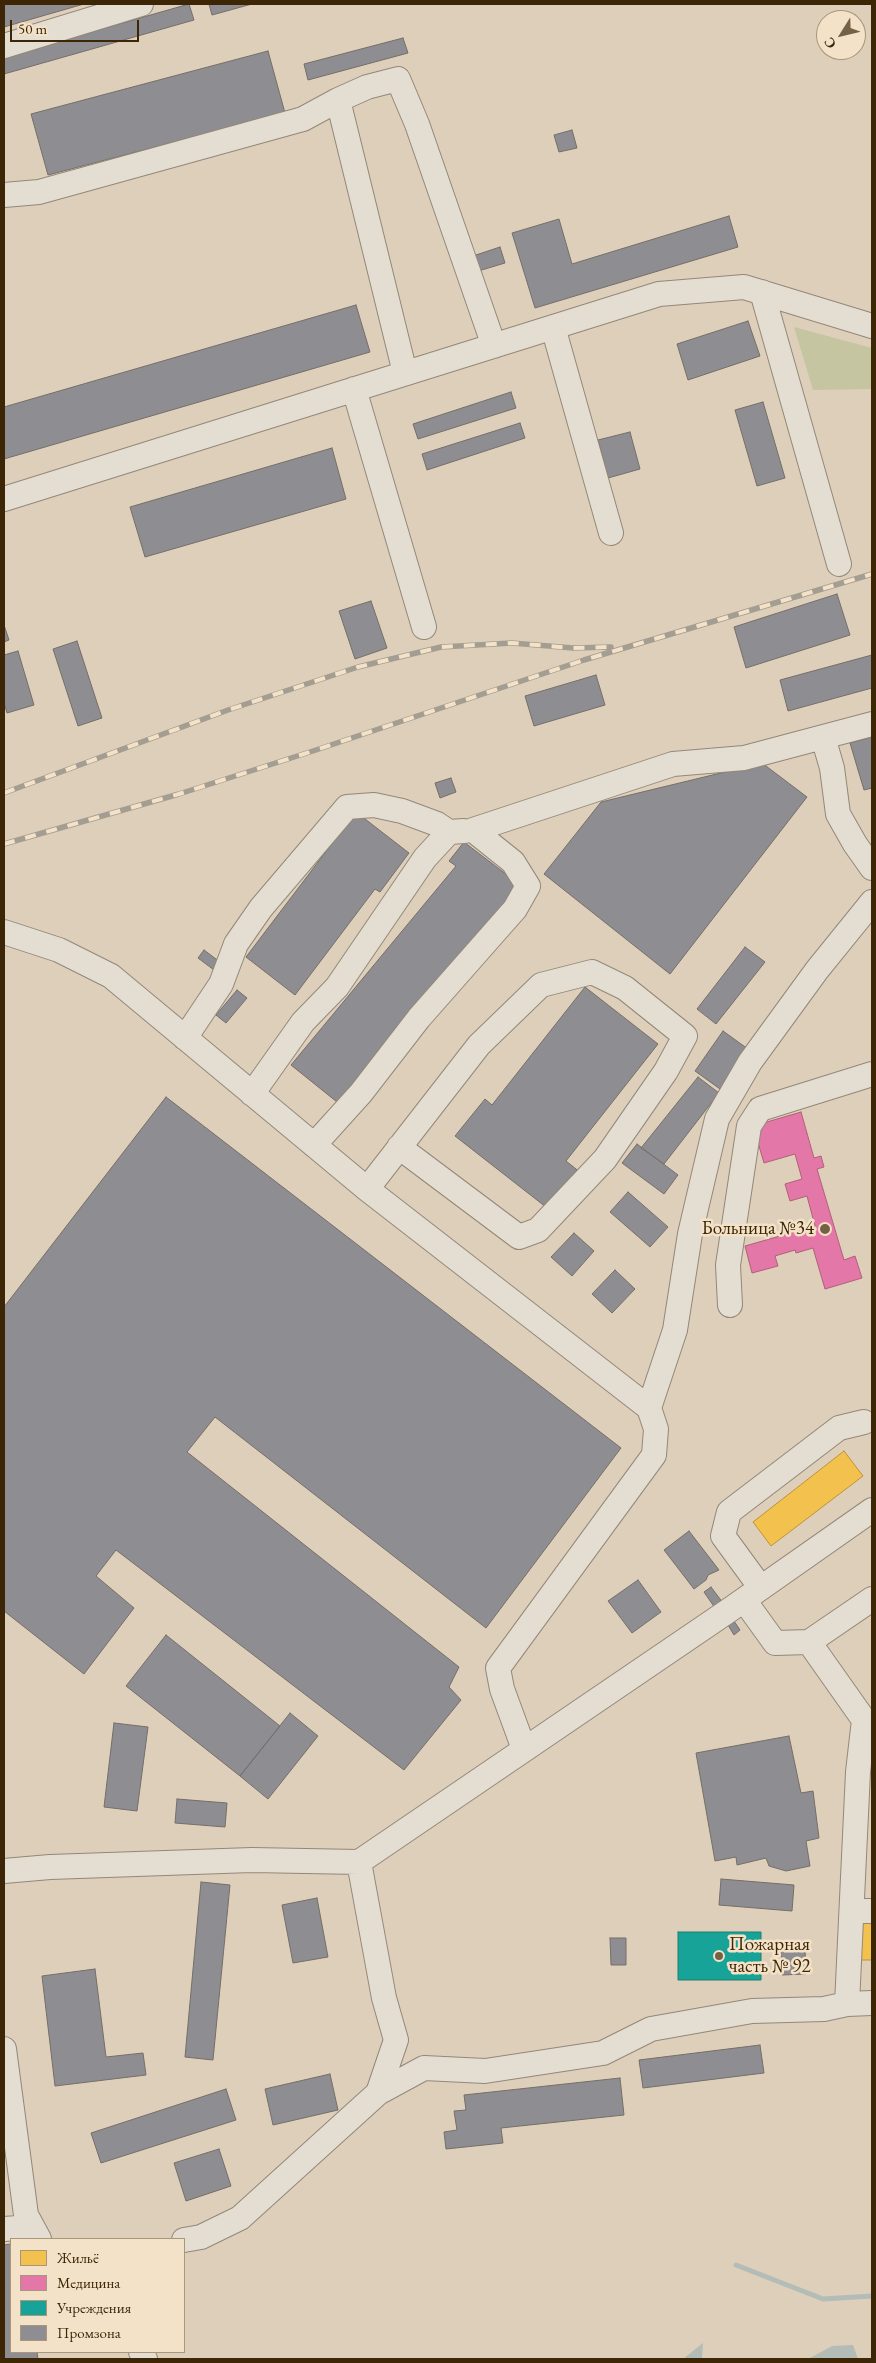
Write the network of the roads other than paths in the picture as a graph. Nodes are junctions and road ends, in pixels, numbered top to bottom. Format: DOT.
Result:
graph roads {
  1 [pos="141,4"];
  2 [pos="4,46"];
  3 [pos="338,100"];
  4 [pos="4,195"];
  5 [pos="762,292"];
  6 [pos="872,326"];
  7 [pos="553,327"];
  8 [pos="494,346"];
  9 [pos="405,374"];
  10 [pos="354,389"];
  11 [pos="4,499"];
  12 [pos="611,533"];
  13 [pos="839,564"];
  14 [pos="424,627"];
  15 [pos="872,724"];
  16 [pos="823,737"];
  17 [pos="473,830"];
  18 [pos="449,832"];
  19 [pos="872,868"];
  20 [pos="872,902"];
  21 [pos="4,932"];
  22 [pos="185,1038"];
  23 [pos="872,1074"];
  24 [pos="252,1094"];
  25 [pos="314,1145"];
  26 [pos="399,1147"];
  27 [pos="367,1189"];
  28 [pos="730,1306"];
  29 [pos="649,1408"];
  30 [pos="869,1424"];
  31 [pos="872,1510"];
  32 [pos="872,1599"];
  33 [pos="745,1600"];
  34 [pos="809,1642"];
  35 [pos="868,1719"];
  36 [pos="524,1749"];
  37 [pos="359,1862"];
  38 [pos="4,1871"];
  39 [pos="862,1911"];
  40 [pos="872,2003"];
  41 [pos="847,2004"];
  42 [pos="4,2049"];
  43 [pos="378,2093"];
  44 [pos="4,2229"];
  45 [pos="35,2233"];
  46 [pos="185,2240"];
  1 -- 2 [label="street"];
  3 -- 4 [label="street"];
  3 -- 8 [label="street"];
  3 -- 9 [label="street"];
  5 -- 6 [label="street"];
  5 -- 7 [label="street"];
  5 -- 13 [label="street"];
  7 -- 8 [label="street"];
  7 -- 12 [label="street"];
  8 -- 9 [label="street"];
  9 -- 10 [label="street"];
  10 -- 11 [label="street"];
  10 -- 14 [label="street"];
  15 -- 16 [label="street"];
  16 -- 17 [label="street"];
  16 -- 19 [label="street"];
  17 -- 18 [label="street"];
  17 -- 25 [label="street"];
  18 -- 22 [label="street"];
  18 -- 24 [label="street"];
  20 -- 29 [label="street"];
  21 -- 22 [label="street"];
  22 -- 24 [label="street"];
  23 -- 28 [label="street"];
  24 -- 25 [label="street"];
  25 -- 27 [label="street"];
  26 -- 26 [label="street"];
  26 -- 27 [label="street"];
  27 -- 29 [label="street"];
  29 -- 36 [label="street"];
  30 -- 33 [label="street"];
  31 -- 33 [label="street"];
  32 -- 34 [label="street"];
  33 -- 34 [label="street"];
  33 -- 36 [label="street"];
  34 -- 35 [label="street"];
  35 -- 39 [label="street"];
  36 -- 37 [label="street"];
  37 -- 38 [label="street"];
  37 -- 43 [label="street"];
  39 -- 41 [label="street"];
  40 -- 41 [label="street"];
  41 -- 43 [label="street"];
  42 -- 45 [label="street"];
  43 -- 46 [label="street"];
  44 -- 45 [label="street"];
}
